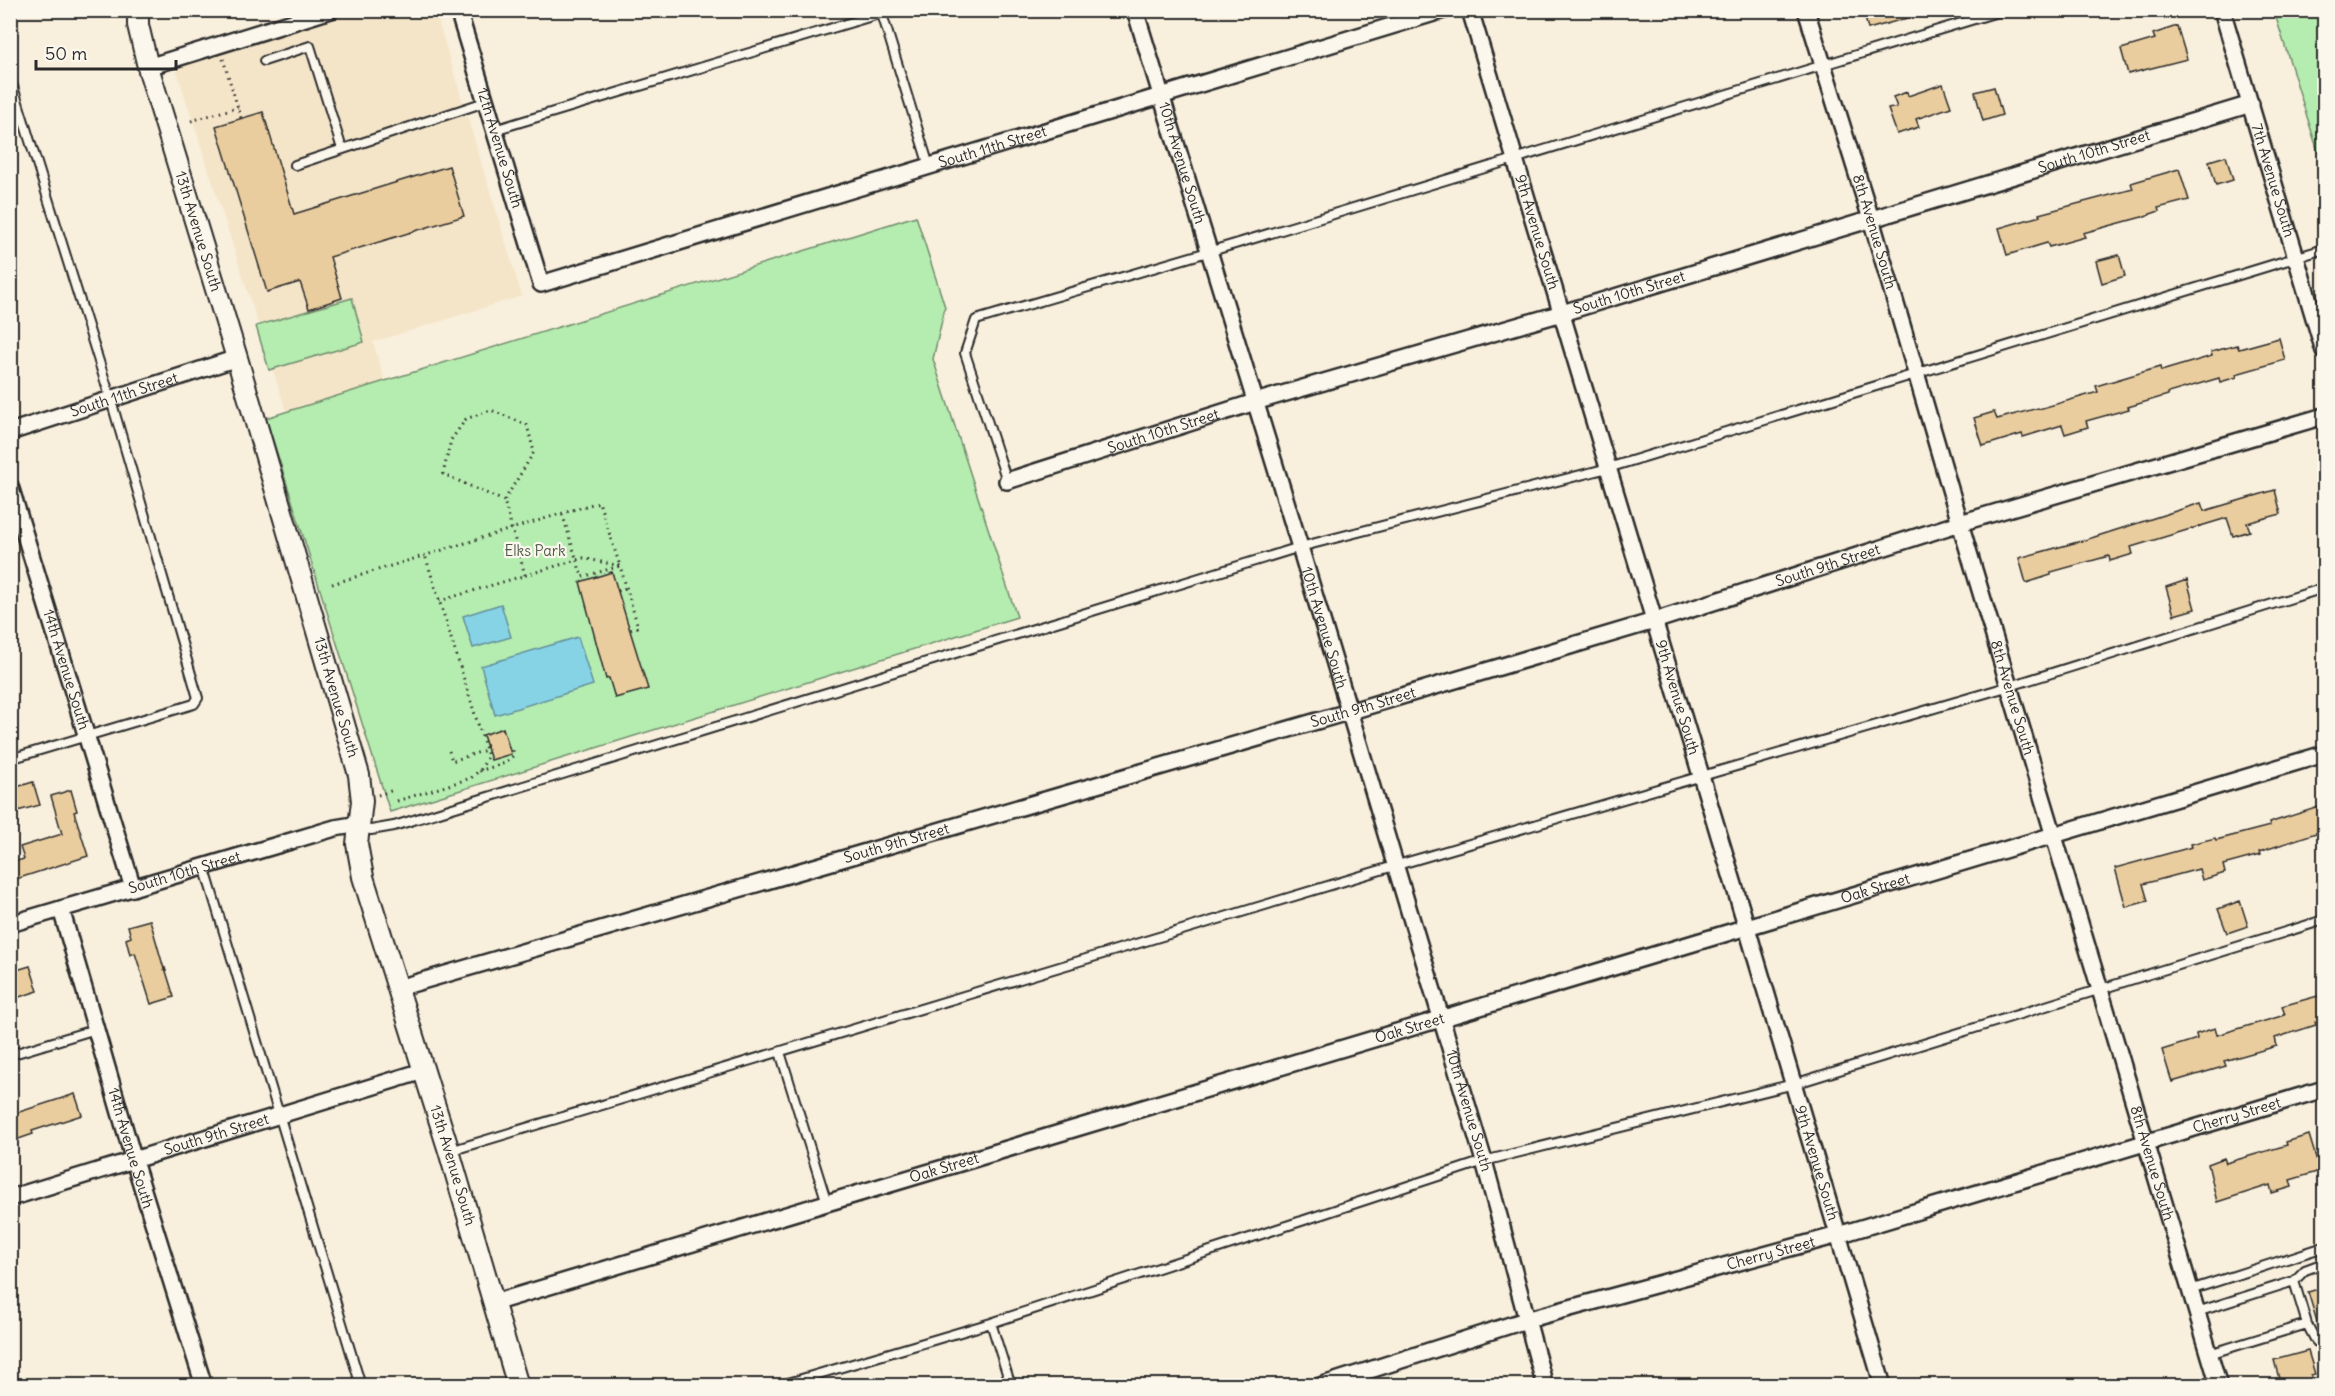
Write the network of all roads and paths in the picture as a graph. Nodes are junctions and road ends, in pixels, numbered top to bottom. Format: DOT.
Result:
graph roads {
  1 [pos="138,10"];
  2 [pos="331,10"];
  3 [pos="458,10"];
  4 [pos="892,10"];
  5 [pos="1135,10"];
  6 [pos="1444,10"];
  7 [pos="1470,10"];
  8 [pos="1806,10"];
  9 [pos="2004,10"];
  10 [pos="2222,10"];
  11 [pos="882,14"];
  12 [pos="219,45"];
  13 [pos="264,61"];
  14 [pos="1823,65"];
  15 [pos="148,67"];
  16 [pos="10,77"];
  17 [pos="1161,96"];
  18 [pos="485,102"];
  19 [pos="2251,104"];
  20 [pos="238,107"];
  21 [pos="241,118"];
  22 [pos="191,121"];
  23 [pos="494,130"];
  24 [pos="342,149"];
  25 [pos="1515,160"];
  26 [pos="296,165"];
  27 [pos="929,166"];
  28 [pos="1871,219"];
  29 [pos="2325,249"];
  30 [pos="1209,252"];
  31 [pos="2297,258"];
  32 [pos="541,284"];
  33 [pos="1562,313"];
  34 [pos="2325,351"];
  35 [pos="237,358"];
  36 [pos="1916,374"];
  37 [pos="111,400"];
  38 [pos="1255,402"];
  39 [pos="2325,416"];
  40 [pos="10,432"];
  41 [pos="1608,468"];
  42 [pos="1007,481"];
  43 [pos="10,486"];
  44 [pos="504,501"];
  45 [pos="562,513"];
  46 [pos="1960,523"];
  47 [pos="512,528"];
  48 [pos="1300,547"];
  49 [pos="425,555"];
  50 [pos="577,560"];
  51 [pos="620,566"];
  52 [pos="525,575"];
  53 [pos="332,584"];
  54 [pos="626,588"];
  55 [pos="2325,588"];
  56 [pos="618,591"];
  57 [pos="439,601"];
  58 [pos="1654,621"];
  59 [pos="630,630"];
  60 [pos="2010,686"];
  61 [pos="1348,712"];
  62 [pos="86,736"];
  63 [pos="513,746"];
  64 [pos="486,750"];
  65 [pos="449,751"];
  66 [pos="2325,754"];
  67 [pos="10,759"];
  68 [pos="478,772"];
  69 [pos="1701,775"];
  70 [pos="397,801"];
  71 [pos="359,826"];
  72 [pos="2055,835"];
  73 [pos="204,866"];
  74 [pos="1394,866"];
  75 [pos="133,888"];
  76 [pos="61,909"];
  77 [pos="2325,920"];
  78 [pos="10,924"];
  79 [pos="1747,928"];
  80 [pos="398,988"];
  81 [pos="2100,988"];
  82 [pos="1441,1020"];
  83 [pos="96,1029"];
  84 [pos="780,1052"];
  85 [pos="10,1055"];
  86 [pos="423,1071"];
  87 [pos="1794,1084"];
  88 [pos="2325,1089"];
  89 [pos="278,1117"];
  90 [pos="2146,1141"];
  91 [pos="449,1151"];
  92 [pos="134,1161"];
  93 [pos="1484,1161"];
  94 [pos="10,1198"];
  95 [pos="827,1203"];
  96 [pos="1838,1234"];
  97 [pos="2325,1247"];
  98 [pos="2325,1263"];
  99 [pos="2294,1281"];
  100 [pos="2190,1290"];
  101 [pos="494,1303"];
  102 [pos="2197,1312"];
  103 [pos="1526,1320"];
  104 [pos="991,1323"];
  105 [pos="2307,1324"];
  106 [pos="2325,1345"];
  107 [pos="2209,1354"];
  108 [pos="204,1386"];
  109 [pos="361,1386"];
  110 [pos="518,1386"];
  111 [pos="778,1386"];
  112 [pos="1011,1386"];
  113 [pos="1320,1386"];
  114 [pos="1545,1386"];
  115 [pos="1882,1386"];
  116 [pos="2219,1386"];
  1 -- 15 [label="street, 13th Avenue South"];
  2 -- 12 [label="street"];
  3 -- 18 [label="street, 12th Avenue South"];
  4 -- 11 [label="lane"];
  5 -- 17 [label="street, 10th Avenue South"];
  6 -- 17 [label="street, South 11th Street"];
  7 -- 25 [label="street, 9th Avenue South"];
  8 -- 14 [label="street, 8th Avenue South"];
  9 -- 14 [label="lane"];
  10 -- 19 [label="street, 7th Avenue South"];
  11 -- 23 [label="lane"];
  11 -- 27 [label="lane"];
  12 -- 15 [label="street"];
  12 -- 20 [label="path"];
  13 -- 24 [label="lane"];
  14 -- 25 [label="lane"];
  14 -- 28 [label="street, 8th Avenue South"];
  15 -- 35 [label="street, 13th Avenue South"];
  16 -- 37 [label="lane"];
  17 -- 27 [label="street, South 11th Street"];
  17 -- 30 [label="street, 10th Avenue South"];
  18 -- 23 [label="street, 12th Avenue South"];
  18 -- 24 [label="lane"];
  19 -- 28 [label="street, South 10th Street"];
  19 -- 31 [label="street, 7th Avenue South"];
  20 -- 21 [label="path"];
  20 -- 22 [label="path"];
  23 -- 32 [label="street, 12th Avenue South"];
  24 -- 26 [label="lane"];
  25 -- 30 [label="lane"];
  25 -- 33 [label="street, 9th Avenue South"];
  27 -- 32 [label="street, South 11th Street"];
  28 -- 33 [label="street, South 10th Street"];
  28 -- 36 [label="street, 8th Avenue South"];
  29 -- 31 [label="lane"];
  30 -- 38 [label="street, 10th Avenue South"];
  30 -- 42 [label="lane"];
  31 -- 34 [label="street, 7th Avenue South"];
  31 -- 36 [label="lane"];
  33 -- 38 [label="street, South 10th Street"];
  33 -- 41 [label="street, 9th Avenue South"];
  35 -- 37 [label="street, South 11th Street"];
  35 -- 71 [label="street, 13th Avenue South"];
  36 -- 41 [label="lane"];
  36 -- 46 [label="street, 8th Avenue South"];
  37 -- 40 [label="street, South 11th Street"];
  37 -- 62 [label="lane"];
  38 -- 42 [label="street, South 10th Street"];
  38 -- 48 [label="street, 10th Avenue South"];
  39 -- 46 [label="street, South 9th Street"];
  41 -- 48 [label="lane"];
  41 -- 58 [label="street, 9th Avenue South"];
  43 -- 62 [label="street, 14th Avenue South"];
  44 -- 44 [label="path"];
  44 -- 47 [label="path"];
  45 -- 47 [label="path"];
  45 -- 50 [label="path"];
  45 -- 51 [label="path"];
  46 -- 58 [label="street, South 9th Street"];
  46 -- 60 [label="street, 8th Avenue South"];
  47 -- 49 [label="path"];
  47 -- 52 [label="path"];
  48 -- 61 [label="street, 10th Avenue South"];
  48 -- 71 [label="lane"];
  49 -- 53 [label="path"];
  49 -- 57 [label="path"];
  50 -- 51 [label="path"];
  50 -- 51 [label="path"];
  50 -- 52 [label="path"];
  51 -- 54 [label="path"];
  52 -- 57 [label="path"];
  54 -- 56 [label="path"];
  54 -- 59 [label="path"];
  55 -- 60 [label="lane"];
  57 -- 64 [label="path"];
  58 -- 61 [label="street, South 9th Street"];
  58 -- 69 [label="street, 9th Avenue South"];
  60 -- 69 [label="lane"];
  60 -- 72 [label="street, 8th Avenue South"];
  61 -- 74 [label="street, 10th Avenue South"];
  61 -- 80 [label="street, South 9th Street"];
  62 -- 67 [label="lane"];
  62 -- 75 [label="street, 14th Avenue South"];
  63 -- 68 [label="path"];
  64 -- 65 [label="path"];
  64 -- 68 [label="path"];
  66 -- 72 [label="street, Oak Street"];
  68 -- 70 [label="path"];
  69 -- 74 [label="lane"];
  69 -- 79 [label="street, 9th Avenue South"];
  71 -- 73 [label="street, South 10th Street"];
  71 -- 80 [label="street, 13th Avenue South"];
  72 -- 79 [label="street, Oak Street"];
  72 -- 81 [label="street, 8th Avenue South"];
  73 -- 75 [label="street, South 10th Street"];
  73 -- 89 [label="lane"];
  74 -- 82 [label="street, 10th Avenue South"];
  74 -- 84 [label="lane"];
  75 -- 76 [label="street, South 10th Street"];
  76 -- 78 [label="street, South 10th Street"];
  76 -- 83 [label="street, 14th Avenue South"];
  77 -- 81 [label="lane"];
  79 -- 82 [label="street, Oak Street"];
  79 -- 87 [label="street, 9th Avenue South"];
  80 -- 86 [label="street, 13th Avenue South"];
  81 -- 87 [label="lane"];
  81 -- 90 [label="street, 8th Avenue South"];
  82 -- 93 [label="street, 10th Avenue South"];
  82 -- 95 [label="street, Oak Street"];
  83 -- 85 [label="lane"];
  83 -- 92 [label="street, 14th Avenue South"];
  84 -- 91 [label="lane"];
  84 -- 95 [label="lane"];
  86 -- 89 [label="street, South 9th Street"];
  86 -- 91 [label="street, 13th Avenue South"];
  87 -- 93 [label="lane"];
  87 -- 96 [label="street, 9th Avenue South"];
  88 -- 90 [label="street, Cherry Street"];
  89 -- 92 [label="street, South 9th Street"];
  89 -- 109 [label="lane"];
  90 -- 96 [label="street, Cherry Street"];
  90 -- 100 [label="street, 8th Avenue South"];
  91 -- 101 [label="street, 13th Avenue South"];
  92 -- 94 [label="street, South 9th Street"];
  92 -- 108 [label="street, 14th Avenue South"];
  93 -- 103 [label="street, 10th Avenue South"];
  93 -- 104 [label="lane"];
  95 -- 101 [label="street, Oak Street"];
  96 -- 103 [label="street, Cherry Street"];
  96 -- 115 [label="street, 9th Avenue South"];
  97 -- 100 [label="lane"];
  98 -- 99 [label="lane"];
  99 -- 102 [label="lane"];
  99 -- 105 [label="lane"];
  100 -- 102 [label="street, 8th Avenue South"];
  101 -- 110 [label="street, 13th Avenue South"];
  102 -- 107 [label="street, 8th Avenue South"];
  103 -- 113 [label="street, Cherry Street"];
  103 -- 114 [label="street, 10th Avenue South"];
  104 -- 111 [label="lane"];
  104 -- 112 [label="lane"];
  105 -- 106 [label="lane"];
  105 -- 107 [label="lane"];
  107 -- 116 [label="street, 8th Avenue South"];
}
